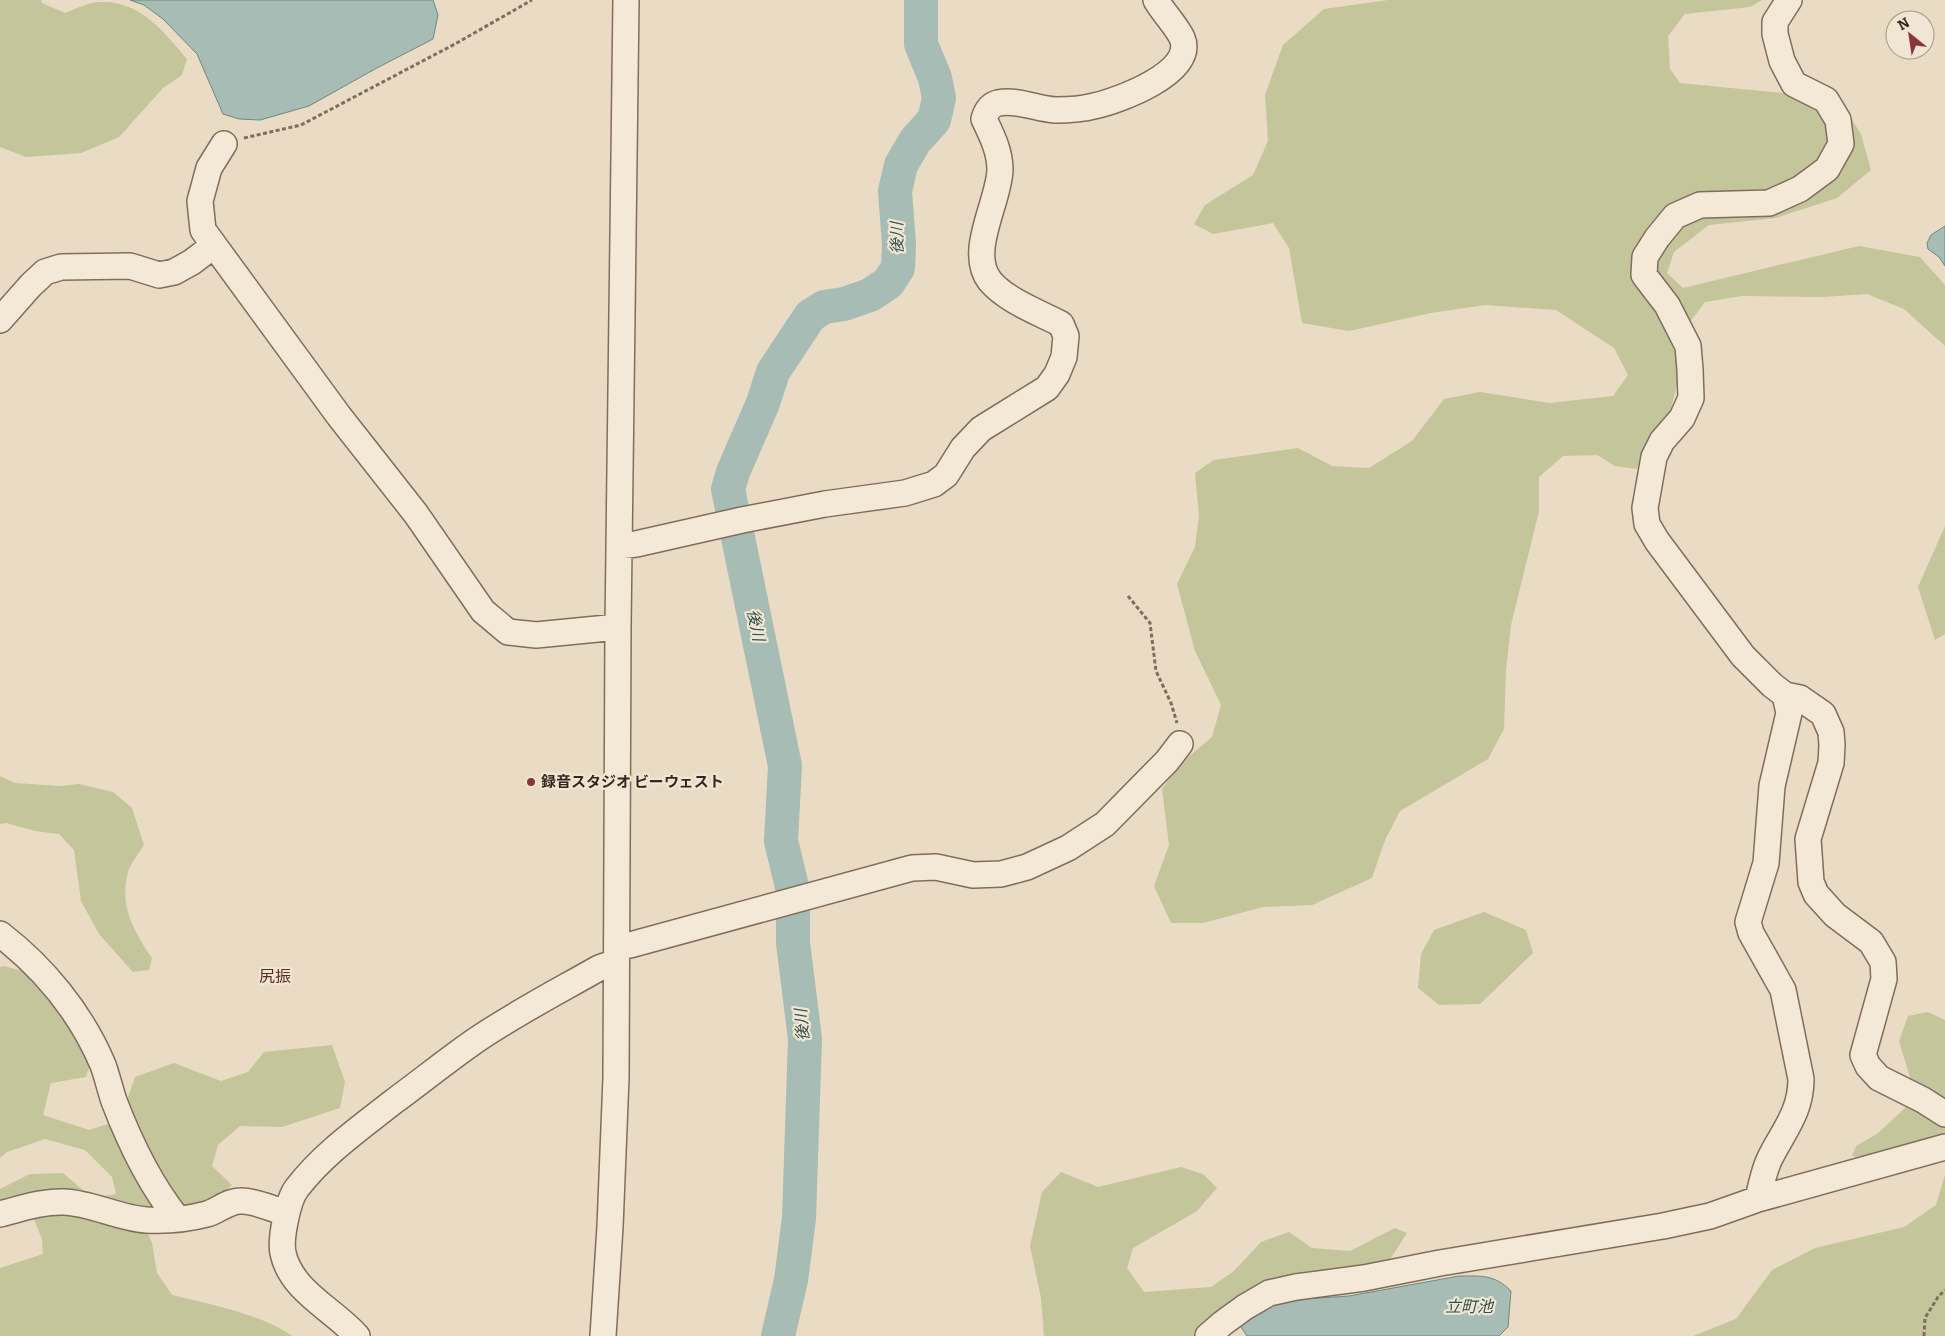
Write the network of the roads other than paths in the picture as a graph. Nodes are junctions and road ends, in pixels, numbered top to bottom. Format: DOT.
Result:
graph roads {
  1 [pos="626,0"];
  2 [pos="1156,0"];
  3 [pos="1788,0"];
  4 [pos="224,144"];
  5 [pos="213,246"];
  6 [pos="0,320"];
  7 [pos="619,546"];
  8 [pos="618,627"];
  9 [pos="1785,695"];
  10 [pos="1180,744"];
  11 [pos="0,934"];
  12 [pos="616,954"];
  13 [pos="1945,1114"];
  14 [pos="1945,1147"];
  15 [pos="1758,1199"];
  16 [pos="286,1213"];
  17 [pos="0,1214"];
  18 [pos="177,1218"];
  19 [pos="357,1336"];
  20 [pos="603,1336"];
  21 [pos="1208,1336"];
  1 -- 7 [label="street"];
  2 -- 7 [label="street"];
  3 -- 9 [label="street"];
  4 -- 5 [label="street"];
  5 -- 6 [label="street"];
  5 -- 8 [label="street"];
  7 -- 8 [label="street"];
  8 -- 12 [label="street"];
  9 -- 13 [label="street"];
  9 -- 15 [label="street"];
  10 -- 12 [label="street"];
  11 -- 18 [label="street"];
  12 -- 16 [label="street"];
  12 -- 20 [label="street"];
  14 -- 15 [label="street"];
  15 -- 21 [label="street"];
  16 -- 18 [label="street"];
  16 -- 19 [label="street"];
  17 -- 18 [label="street"];
}
